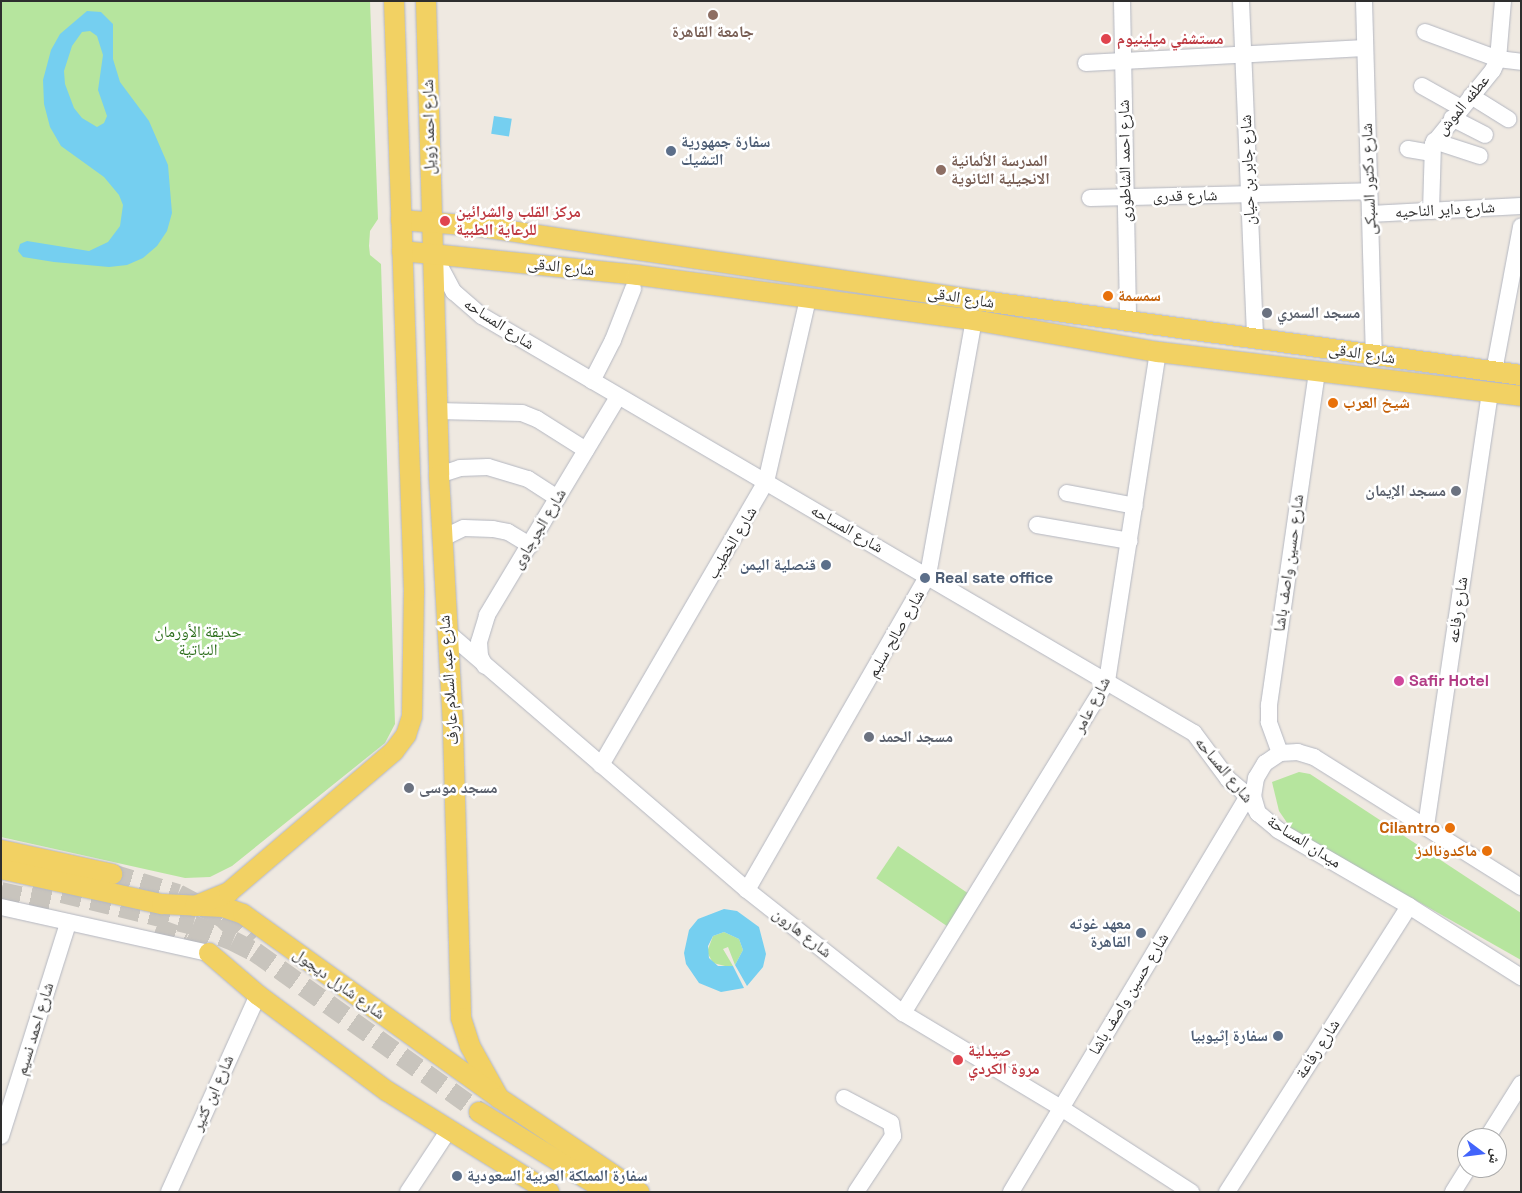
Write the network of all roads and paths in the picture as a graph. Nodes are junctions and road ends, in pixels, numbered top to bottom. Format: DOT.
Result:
graph roads {
  1 [pos="394,1"];
  2 [pos="426,1"];
  3 [pos="1122,1"];
  4 [pos="1241,1"];
  5 [pos="1364,1"];
  6 [pos="1503,1"];
  7 [pos="1425,32"];
  8 [pos="1366,48"];
  9 [pos="1243,54"];
  10 [pos="1498,59"];
  11 [pos="1123,61"];
  12 [pos="1521,62"];
  13 [pos="1086,63"];
  14 [pos="1422,86"];
  15 [pos="1461,107"];
  16 [pos="1508,119"];
  17 [pos="1486,135"];
  18 [pos="1432,147"];
  19 [pos="1408,150"];
  20 [pos="1480,156"];
  21 [pos="1369,191"];
  22 [pos="1249,194"];
  23 [pos="1090,198"];
  24 [pos="1126,198"];
  25 [pos="1521,206"];
  26 [pos="1431,210"];
  27 [pos="1370,214"];
  28 [pos="402,220"];
  29 [pos="431,223"];
  30 [pos="1521,227"];
  31 [pos="402,250"];
  32 [pos="433,252"];
  33 [pos="633,289"];
  34 [pos="808,299"];
  35 [pos="974,320"];
  36 [pos="1128,321"];
  37 [pos="1255,339"];
  38 [pos="1158,352"];
  39 [pos="1374,356"];
  40 [pos="1494,371"];
  41 [pos="1317,372"];
  42 [pos="1521,375"];
  43 [pos="592,381"];
  44 [pos="1490,393"];
  45 [pos="618,396"];
  46 [pos="1521,396"];
  47 [pos="437,411"];
  48 [pos="586,450"];
  49 [pos="439,475"];
  50 [pos="766,482"];
  51 [pos="1067,493"];
  52 [pos="558,498"];
  53 [pos="1135,506"];
  54 [pos="1037,525"];
  55 [pos="441,539"];
  56 [pos="1130,541"];
  57 [pos="530,545"];
  58 [pos="928,575"];
  59 [pos="446,631"];
  60 [pos="414,634"];
  61 [pos="485,666"];
  62 [pos="1106,682"];
  63 [pos="1280,753"];
  64 [pos="601,765"];
  65 [pos="1248,796"];
  66 [pos="1258,812"];
  67 [pos="1426,826"];
  68 [pos="1,850"];
  69 [pos="1,869"];
  70 [pos="112,874"];
  71 [pos="1521,887"];
  72 [pos="747,890"];
  73 [pos="195,906"];
  74 [pos="1409,906"];
  75 [pos="1,907"];
  76 [pos="68,923"];
  77 [pos="208,953"];
  78 [pos="1521,976"];
  79 [pos="258,995"];
  80 [pos="903,1013"];
  81 [pos="1521,1084"];
  82 [pos="499,1098"];
  83 [pos="844,1098"];
  84 [pos="1061,1108"];
  85 [pos="479,1112"];
  86 [pos="1493,1128"];
  87 [pos="448,1131"];
  88 [pos="1,1136"];
  89 [pos="1462,1178"];
  90 [pos="169,1192"];
  91 [pos="408,1192"];
  92 [pos="549,1192"];
  93 [pos="608,1192"];
  94 [pos="639,1192"];
  95 [pos="856,1192"];
  96 [pos="1011,1192"];
  97 [pos="1191,1192"];
  98 [pos="1227,1192"];
  99 [pos="1453,1192"];
  1 -- 28 [label="main road, شارع احمد زويل"];
  2 -- 29 [label="main road, شارع احمد زويل"];
  3 -- 11 [label="street, شارع احمد الشاطورى"];
  4 -- 9 [label="street, شارع جابر بن حيان"];
  5 -- 8 [label="street, شارع دكتور السبكى"];
  6 -- 10 [label="street, عطفه الموش"];
  7 -- 10 [label="street"];
  8 -- 9 [label="street"];
  8 -- 21 [label="street, شارع دكتور السبكى"];
  9 -- 11 [label="street"];
  9 -- 22 [label="street, شارع جابر بن حيان"];
  10 -- 12 [label="street"];
  10 -- 15 [label="street, عطفه الموش"];
  11 -- 13 [label="street"];
  11 -- 24 [label="street, شارع احمد الشاطورى"];
  14 -- 15 [label="street"];
  15 -- 16 [label="street"];
  15 -- 17 [label="street"];
  15 -- 18 [label="street, عطفه الموش"];
  18 -- 19 [label="street"];
  18 -- 20 [label="street"];
  18 -- 26 [label="street, عطفه الموش"];
  21 -- 22 [label="street, شارع قدرى"];
  21 -- 27 [label="street, شارع دكتور السبكى"];
  22 -- 24 [label="street, شارع قدرى"];
  22 -- 37 [label="street, شارع جابر بن حيان"];
  23 -- 24 [label="street, شارع قدرى"];
  24 -- 36 [label="street, شارع احمد الشاطورى"];
  25 -- 26 [label="street, شارع داير الناحيه"];
  26 -- 27 [label="street, شارع داير الناحيه"];
  27 -- 39 [label="street, شارع دكتور السبكى"];
  28 -- 29 [label="main road, شارع الدقى"];
  28 -- 31 [label="main road, شارع احمد زويل"];
  29 -- 32 [label="main road, شارع احمد زويل"];
  29 -- 36 [label="main road, شارع الدقى"];
  30 -- 40 [label="street"];
  31 -- 32 [label="main road, شارع الدقى"];
  31 -- 60 [label="main road, شارع عبد السلام عارف"];
  32 -- 34 [label="main road, شارع الدقى"];
  32 -- 43 [label="street, شارع المساحه"];
  32 -- 47 [label="main road, شارع عبد السلام عارف"];
  33 -- 43 [label="street"];
  34 -- 35 [label="main road, شارع الدقى"];
  34 -- 50 [label="street, شارع الخطيب"];
  35 -- 38 [label="main road, شارع الدقى"];
  35 -- 58 [label="street, شارع صالح سليم"];
  36 -- 37 [label="main road, شارع الدقى"];
  37 -- 39 [label="main road, شارع الدقى"];
  38 -- 41 [label="main road, شارع الدقى"];
  38 -- 53 [label="street, شارع عامر"];
  39 -- 40 [label="main road, شارع الدقى"];
  40 -- 42 [label="main road, شارع الدقى"];
  41 -- 44 [label="main road, شارع الدقى"];
  41 -- 63 [label="street, شارع حسين واصف باشا"];
  43 -- 45 [label="street, شارع المساحه"];
  44 -- 46 [label="main road, شارع الدقى"];
  44 -- 67 [label="street, شارع رفاعه"];
  45 -- 48 [label="street, شارع الجرجاوى"];
  45 -- 50 [label="street, شارع المساحه"];
  47 -- 48 [label="street"];
  47 -- 49 [label="main road, شارع عبد السلام عارف"];
  48 -- 52 [label="street, شارع الجرجاوى"];
  49 -- 52 [label="street"];
  49 -- 55 [label="main road, شارع عبد السلام عارف"];
  50 -- 58 [label="street, شارع المساحه"];
  50 -- 64 [label="street, شارع الخطيب"];
  51 -- 53 [label="street"];
  52 -- 57 [label="street, شارع الجرجاوى"];
  53 -- 56 [label="street, شارع عامر"];
  54 -- 56 [label="street"];
  55 -- 57 [label="street"];
  55 -- 59 [label="main road, شارع عبد السلام عارف"];
  56 -- 62 [label="street, شارع عامر"];
  57 -- 61 [label="street, شارع الجرجاوى"];
  58 -- 62 [label="street, شارع المساحه"];
  58 -- 72 [label="street, شارع صالح سليم"];
  59 -- 60 [label="main road"];
  59 -- 61 [label="street, شارع هارون"];
  59 -- 82 [label="main road, شارع عبد السلام عارف"];
  60 -- 73 [label="main road, شارع عبد السلام عارف"];
  61 -- 64 [label="street, شارع هارون"];
  62 -- 65 [label="street, شارع المساحه"];
  62 -- 80 [label="street, شارع عامر"];
  63 -- 66 [label="street, ميدان المساحة"];
  63 -- 67 [label="street"];
  64 -- 72 [label="street, شارع هارون"];
  65 -- 66 [label="street, شارع المساحه"];
  65 -- 84 [label="street, شارع حسين واصف باشا"];
  66 -- 74 [label="street, ميدان المساحة"];
  67 -- 71 [label="street"];
  68 -- 70 [label="main road"];
  69 -- 73 [label="main road, شارع شارل ديجول"];
  72 -- 80 [label="street, شارع هارون"];
  73 -- 82 [label="main road, شارع شارل ديجول"];
  74 -- 78 [label="street, ميدان المساحة"];
  74 -- 98 [label="street, شارع رفاعة"];
  75 -- 76 [label="street"];
  76 -- 77 [label="street"];
  76 -- 88 [label="street, شارع احمد نسيم"];
  77 -- 79 [label="main road"];
  79 -- 87 [label="main road"];
  79 -- 90 [label="street, شارع ابن كثير"];
  80 -- 84 [label="street, شارع هارون"];
  81 -- 86 [label="street"];
  82 -- 94 [label="main road, شارع شارل ديجول"];
  83 -- 95 [label="street"];
  84 -- 96 [label="street, شارع حسين واصف باشا"];
  84 -- 97 [label="street, شارع هارون"];
  85 -- 93 [label="main road"];
  87 -- 91 [label="street"];
  87 -- 92 [label="main road"];
  89 -- 99 [label="street"];
}
